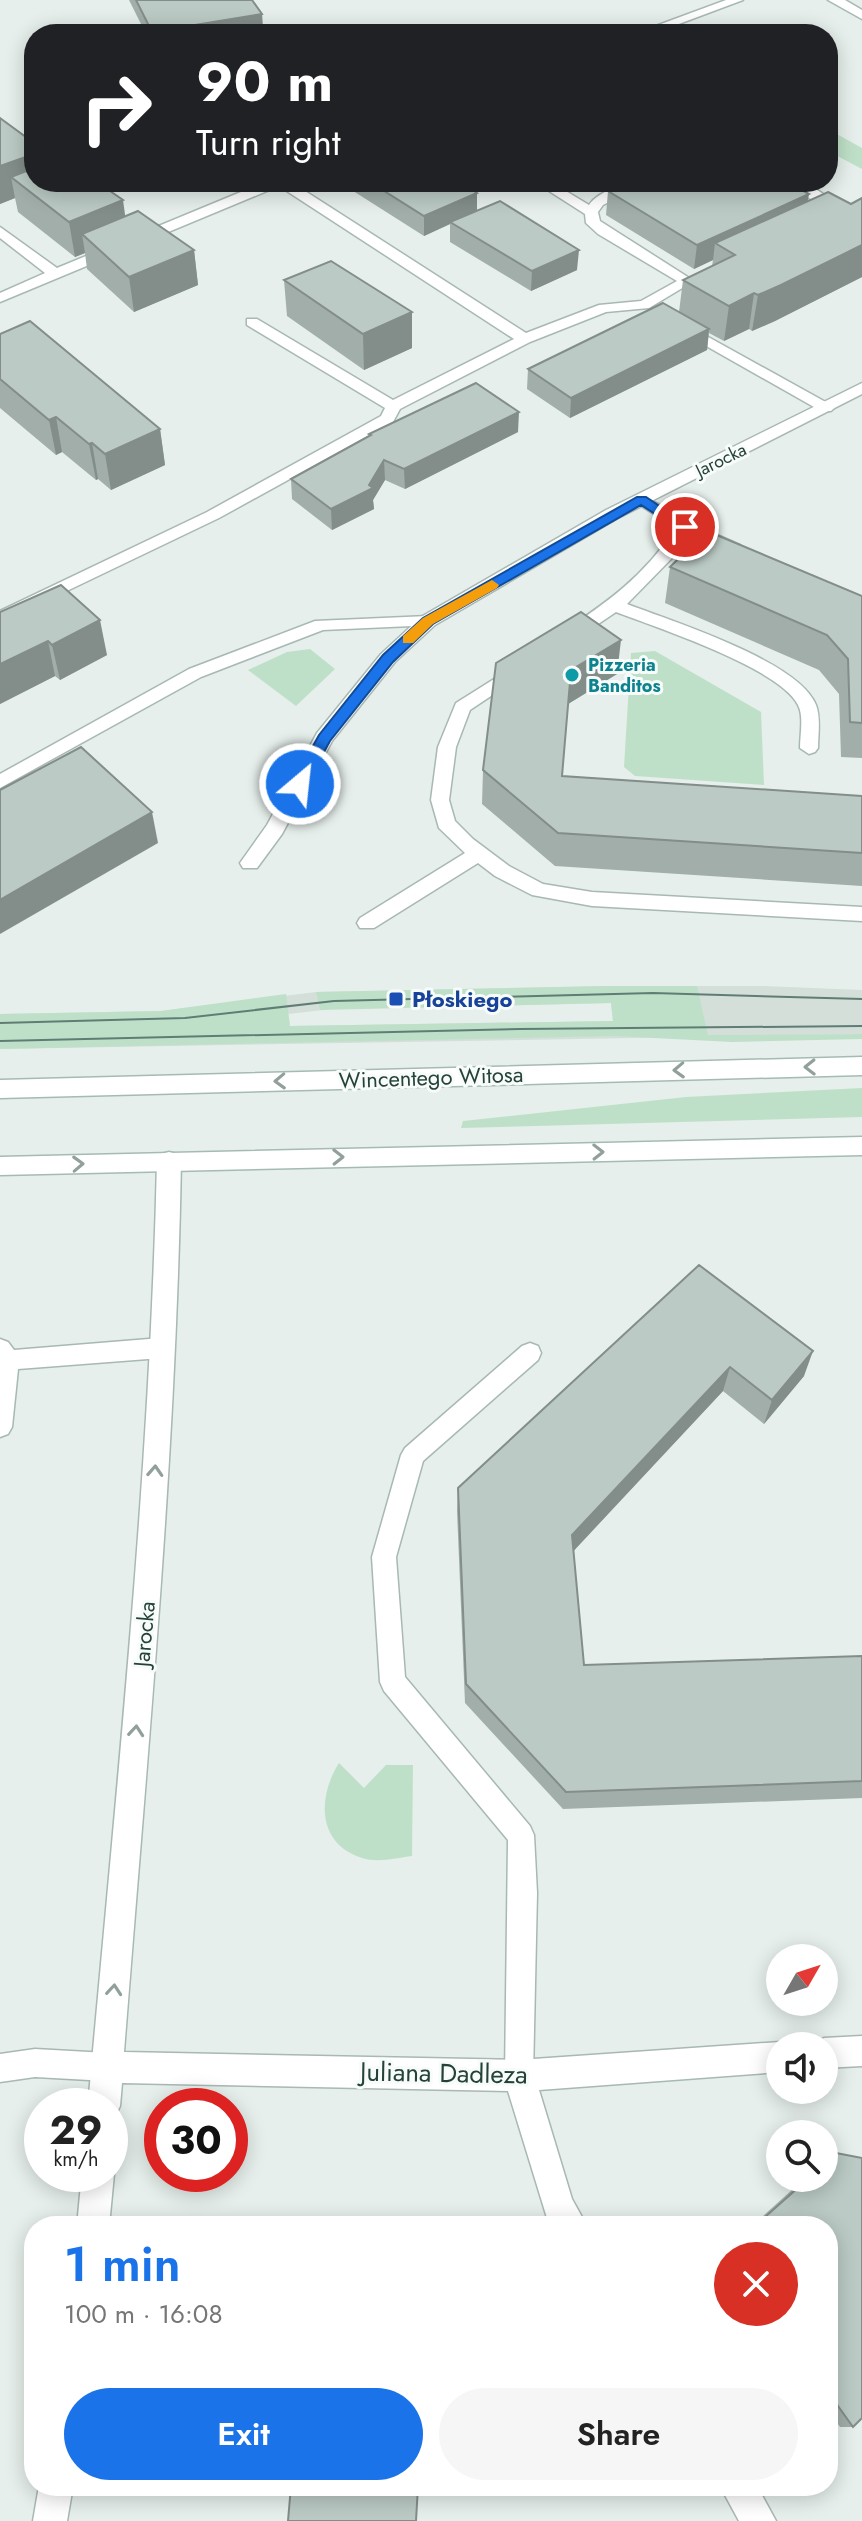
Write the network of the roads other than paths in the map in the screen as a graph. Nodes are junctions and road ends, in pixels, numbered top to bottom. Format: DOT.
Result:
graph roads {
  1 [pos="737,0"];
  2 [pos="835,0"];
  3 [pos="862,15"];
  4 [pos="669,24"];
  5 [pos="255,192"];
  6 [pos="295,192"];
  7 [pos="558,192"];
  8 [pos="620,192"];
  9 [pos="811,192"];
  10 [pos="591,212"];
  11 [pos="812,224"];
  12 [pos="0,231"];
  13 [pos="55,274"];
  14 [pos="0,298"];
  15 [pos="656,312"];
  16 [pos="252,322"];
  17 [pos="525,339"];
  18 [pos="862,388"];
  19 [pos="833,404"];
  20 [pos="393,406"];
  21 [pos="862,410"];
  22 [pos="641,499"];
  23 [pos="685,527"];
  24 [pos="743,549"];
  25 [pos="614,605"];
  26 [pos="0,618"];
  27 [pos="428,621"];
  28 [pos="809,748"];
  29 [pos="0,782"];
  30 [pos="478,854"];
  31 [pos="250,863"];
  32 [pos="862,914"];
  33 [pos="367,923"];
  34 [pos="862,1066"];
  35 [pos="0,1089"];
  36 [pos="862,1146"];
  37 [pos="169,1161"];
  38 [pos="0,1166"];
  39 [pos="161,1348"];
  40 [pos="530,1353"];
  41 [pos="4,1354"];
  42 [pos="0,1427"];
  43 [pos="862,2051"];
  44 [pos="838,2052"];
  45 [pos="766,2058"];
  46 [pos="107,2067"];
  47 [pos="0,2068"];
  48 [pos="519,2076"];
  49 [pos="105,2088"];
  50 [pos="96,2192"];
  51 [pos="94,2216"];
  52 [pos="564,2216"];
  53 [pos="54,2496"];
  54 [pos="743,2496"];
  55 [pos="50,2521"];
  56 [pos="759,2521"];
  1 -- 4 [label="lane"];
  2 -- 3 [label="street"];
  5 -- 13 [label="lane"];
  6 -- 17 [label="lane"];
  7 -- 10 [label="lane"];
  8 -- 10 [label="lane"];
  9 -- 11 [label="lane"];
  10 -- 15 [label="lane"];
  12 -- 13 [label="lane"];
  13 -- 14 [label="lane"];
  15 -- 17 [label="lane"];
  15 -- 19 [label="lane"];
  16 -- 20 [label="lane"];
  17 -- 20 [label="lane"];
  18 -- 19 [label="street, Jarocka"];
  19 -- 21 [label="street"];
  19 -- 22 [label="street, Jarocka"];
  20 -- 26 [label="lane"];
  22 -- 23 [label="lane"];
  22 -- 27 [label="street, Jarocka"];
  23 -- 24 [label="lane"];
  23 -- 25 [label="lane"];
  25 -- 28 [label="lane"];
  25 -- 30 [label="lane"];
  27 -- 29 [label="lane"];
  27 -- 31 [label="street, Jarocka"];
  30 -- 32 [label="lane"];
  30 -- 33 [label="lane"];
  34 -- 35 [label="street, Wincentego Witosa, one-way"];
  37 -- 36 [label="street, one-way"];
  38 -- 37 [label="street, one-way"];
  37 -- 39 [label="street, Jarocka"];
  39 -- 41 [label="lane"];
  46 -- 39 [label="street, Jarocka, one-way"];
  40 -- 48 [label="lane"];
  41 -- 42 [label="lane"];
  43 -- 44 [label="street"];
  45 -- 48 [label="street, Juliana Dadleza"];
  46 -- 47 [label="lane"];
  46 -- 48 [label="street, Juliana Dadleza"];
  46 -- 49 [label="street, Jarocka"];
  48 -- 52 [label="street"];
  50 -- 51 [label="street"];
  53 -- 55 [label="street"];
  54 -- 56 [label="street"];
}
